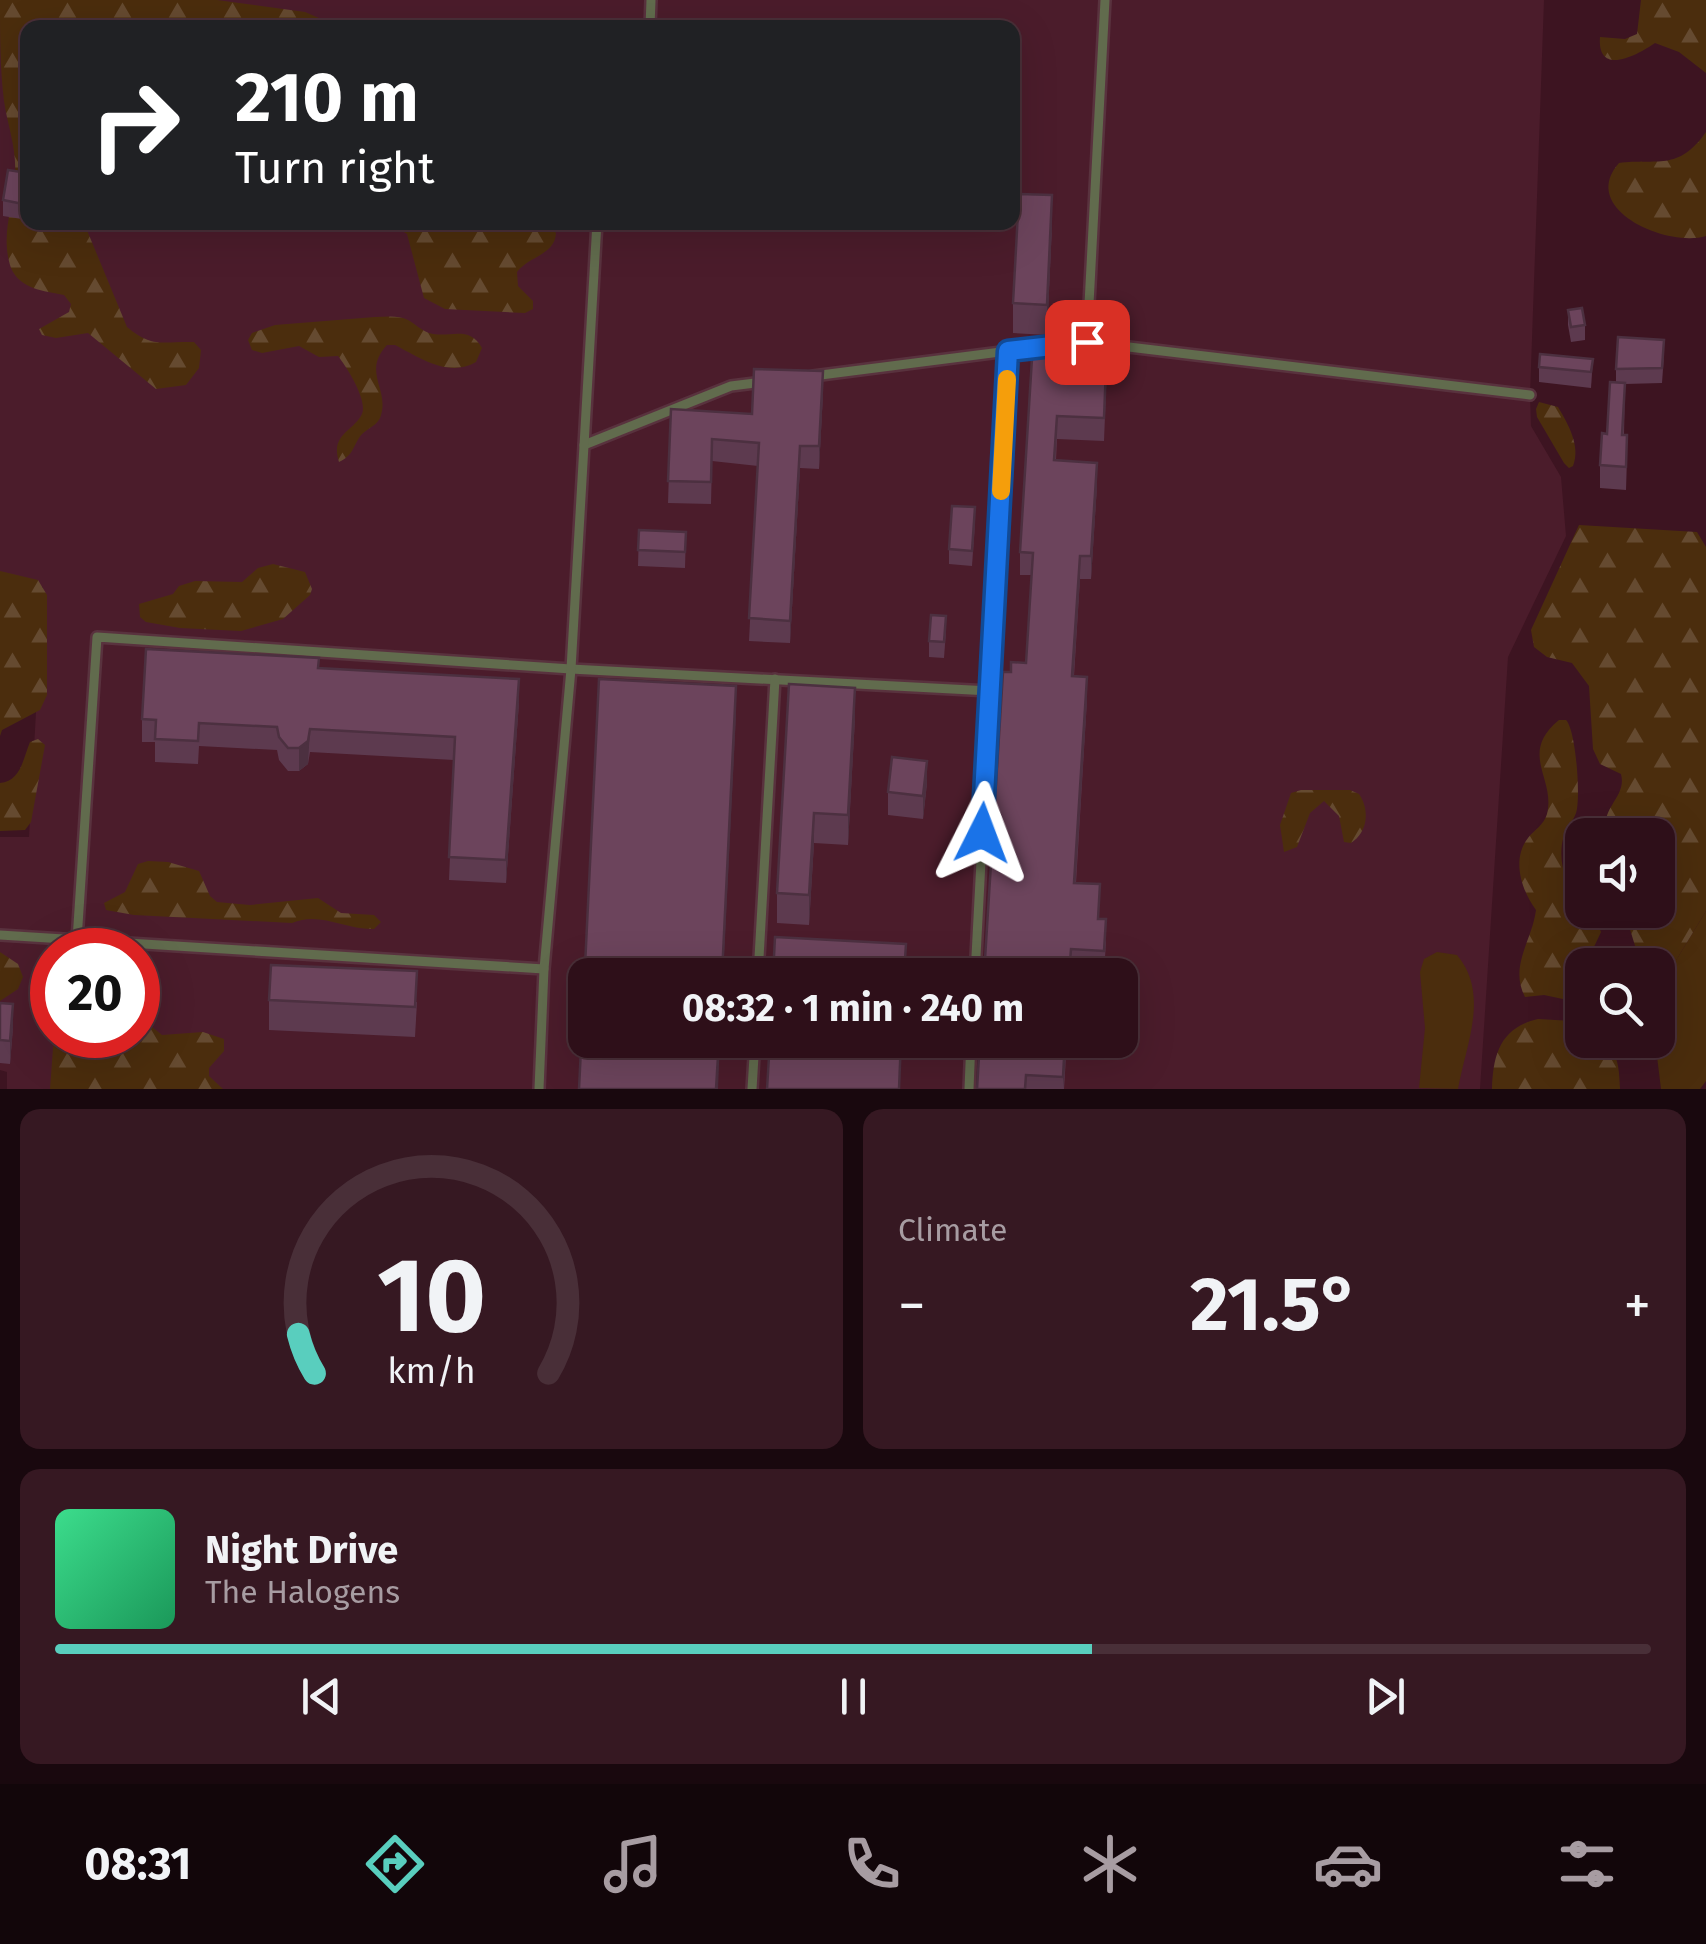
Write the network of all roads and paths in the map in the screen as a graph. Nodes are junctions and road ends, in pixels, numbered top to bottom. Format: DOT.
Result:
graph roads {
  1 [pos="1105,0"];
  2 [pos="597,230"];
  3 [pos="1087,342"];
  4 [pos="1008,351"];
  5 [pos="810,376"];
  6 [pos="771,381"];
  7 [pos="1530,395"];
  8 [pos="584,444"];
  9 [pos="571,668"];
  10 [pos="775,679"];
  11 [pos="990,690"];
  12 [pos="78,928"];
  13 [pos="0,935"];
  14 [pos="30,937"];
  15 [pos="160,945"];
  16 [pos="759,958"];
  17 [pos="976,958"];
  18 [pos="544,970"];
  19 [pos="753,1058"];
  20 [pos="970,1058"];
  21 [pos="538,1089"];
  22 [pos="752,1089"];
  23 [pos="968,1089"];
  1 -- 3 [label="lane"];
  2 -- 8 [label="lane"];
  3 -- 4 [label="lane"];
  3 -- 7 [label="lane"];
  4 -- 5 [label="lane"];
  4 -- 11 [label="lane"];
  6 -- 8 [label="lane"];
  8 -- 9 [label="lane"];
  9 -- 10 [label="lane"];
  9 -- 12 [label="lane"];
  9 -- 18 [label="lane"];
  10 -- 11 [label="lane"];
  10 -- 16 [label="lane"];
  11 -- 17 [label="lane"];
  13 -- 14 [label="lane"];
  15 -- 18 [label="lane"];
  18 -- 21 [label="lane"];
  19 -- 22 [label="lane"];
  20 -- 23 [label="lane"];
}
